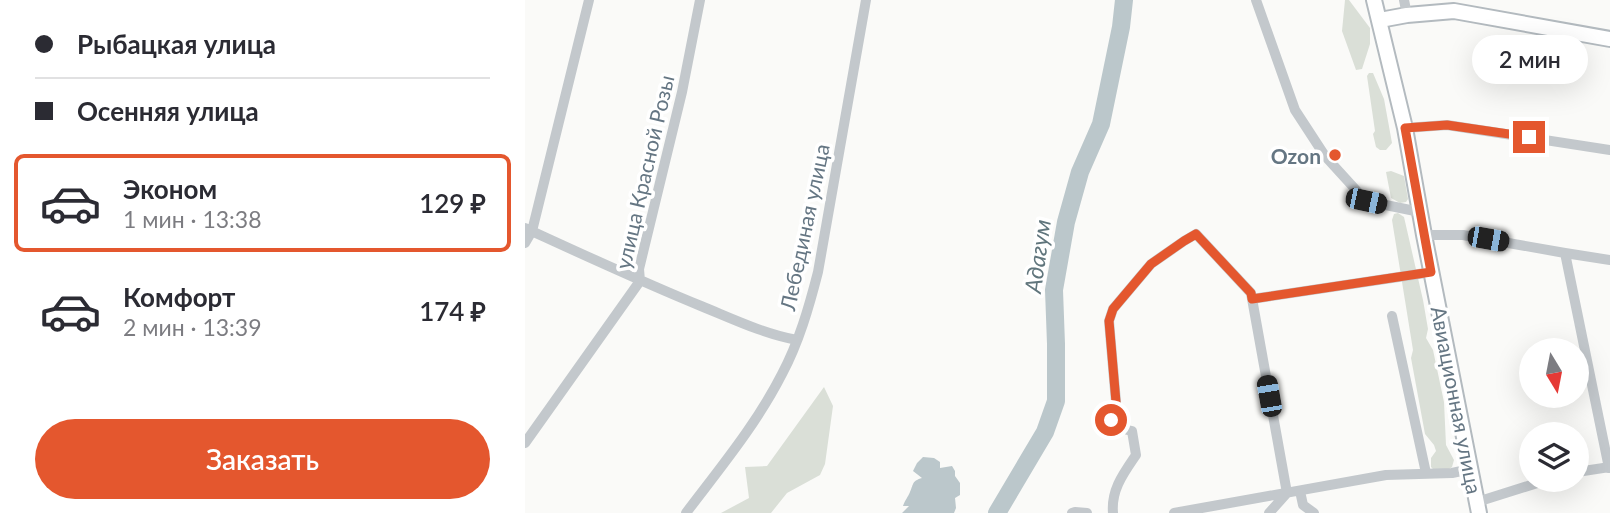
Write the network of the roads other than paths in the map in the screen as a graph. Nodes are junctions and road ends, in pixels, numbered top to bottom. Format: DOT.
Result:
graph roads {
  1 [pos="589,0"];
  2 [pos="700,0"];
  3 [pos="866,0"];
  4 [pos="1256,0"];
  5 [pos="1374,0"];
  6 [pos="1404,0"];
  7 [pos="1407,15"];
  8 [pos="1380,20"];
  9 [pos="1610,39"];
  10 [pos="1405,128"];
  11 [pos="1610,150"];
  12 [pos="1420,212"];
  13 [pos="529,230"];
  14 [pos="1424,235"];
  15 [pos="525,243"];
  16 [pos="1565,253"];
  17 [pos="1610,260"];
  18 [pos="1431,272"];
  19 [pos="640,281"];
  20 [pos="1252,299"];
  21 [pos="1392,316"];
  22 [pos="797,340"];
  23 [pos="525,443"];
  24 [pos="1610,468"];
  25 [pos="1471,469"];
  26 [pos="1589,471"];
  27 [pos="1426,473"];
  28 [pos="1300,491"];
  29 [pos="1519,491"];
  30 [pos="1287,494"];
  31 [pos="1478,507"];
  32 [pos="686,513"];
  33 [pos="1072,513"];
  34 [pos="1087,513"];
  35 [pos="1113,513"];
  36 [pos="1174,513"];
  37 [pos="1269,513"];
  38 [pos="1314,513"];
  1 -- 13 [label="street"];
  2 -- 19 [label="street, улица Красной Розы"];
  3 -- 22 [label="street, Лебединая улица"];
  4 -- 12 [label="street"];
  5 -- 8 [label="main road, Авиационная улица"];
  6 -- 7 [label="street"];
  7 -- 8 [label="main road"];
  7 -- 9 [label="main road"];
  8 -- 10 [label="main road, Авиационная улица"];
  10 -- 11 [label="street"];
  10 -- 12 [label="main road, Авиационная улица"];
  12 -- 14 [label="main road, Авиационная улица"];
  13 -- 15 [label="street"];
  13 -- 19 [label="street"];
  14 -- 16 [label="street"];
  14 -- 18 [label="main road, Авиационная улица"];
  16 -- 17 [label="street"];
  16 -- 24 [label="street"];
  18 -- 20 [label="street"];
  18 -- 25 [label="main road, Авиационная улица"];
  19 -- 22 [label="street"];
  19 -- 23 [label="street, улица Красной Розы"];
  20 -- 30 [label="street"];
  20 -- 35 [label="street"];
  21 -- 27 [label="street"];
  22 -- 32 [label="street, Лебединая улица"];
  24 -- 26 [label="street"];
  25 -- 27 [label="street"];
  25 -- 31 [label="main road, Авиационная улица"];
  27 -- 28 [label="street"];
  28 -- 30 [label="street"];
  28 -- 38 [label="street"];
  29 -- 31 [label="street"];
  30 -- 36 [label="street"];
  30 -- 37 [label="street"];
  33 -- 34 [label="street"];
}
